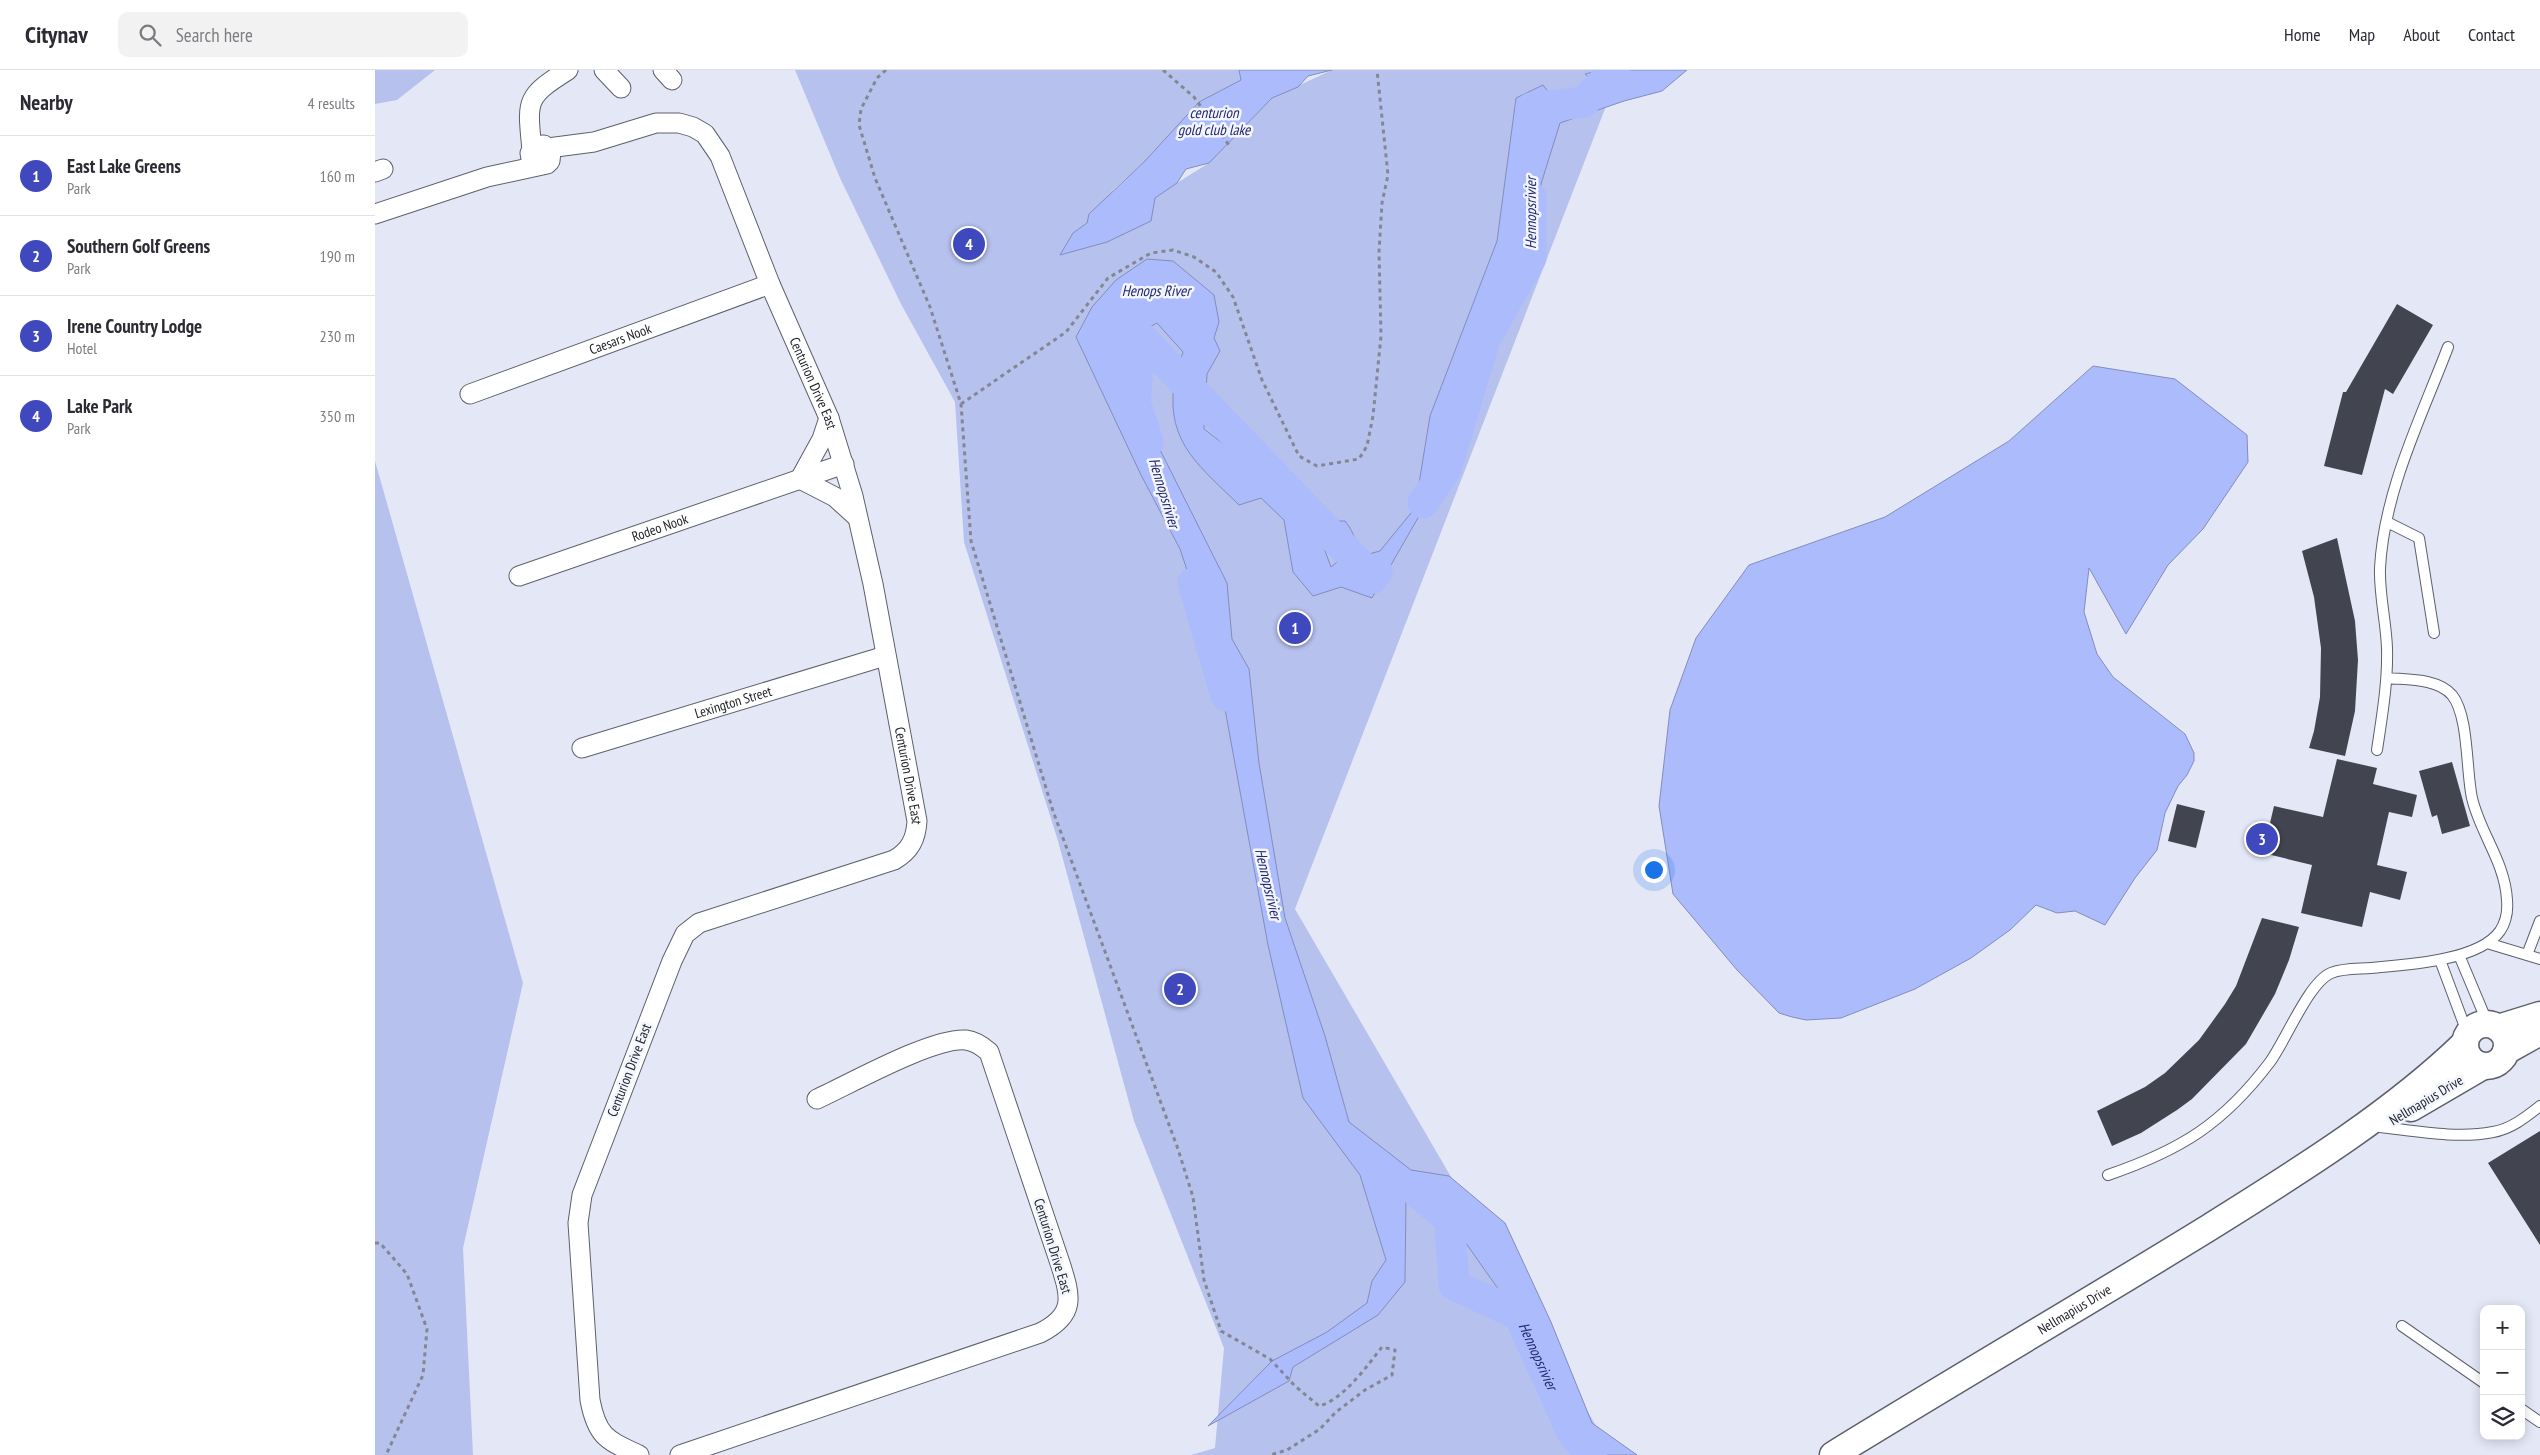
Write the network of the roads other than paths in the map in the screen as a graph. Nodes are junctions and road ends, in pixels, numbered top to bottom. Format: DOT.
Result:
graph roads {
  1 [pos="568,70"];
  2 [pos="604,70"];
  3 [pos="621,88"];
  4 [pos="540,154"];
  5 [pos="375,214"];
  6 [pos="770,284"];
  7 [pos="2448,347"];
  8 [pos="471,394"];
  9 [pos="829,418"];
  10 [pos="844,464"];
  11 [pos="800,478"];
  12 [pos="857,517"];
  13 [pos="2387,522"];
  14 [pos="519,576"];
  15 [pos="2434,633"];
  16 [pos="885,656"];
  17 [pos="2387,678"];
  18 [pos="582,748"];
  19 [pos="2377,750"];
  20 [pos="2540,921"];
  21 [pos="2487,943"];
  22 [pos="2459,955"];
  23 [pos="2527,955"];
  24 [pos="2540,959"];
  25 [pos="2440,960"];
  26 [pos="2540,1015"];
  27 [pos="2540,1032"];
  28 [pos="2485,1036"];
  29 [pos="817,1099"];
  30 [pos="2539,1109"];
  31 [pos="2380,1127"];
  32 [pos="2316,1159"];
  33 [pos="2108,1175"];
  34 [pos="2402,1326"];
  35 [pos="2480,1380"];
  36 [pos="2525,1412"];
  37 [pos="2540,1422"];
  38 [pos="639,1455"];
  39 [pos="680,1455"];
  40 [pos="1833,1455"];
  1 -- 4 [label="street"];
  2 -- 3 [label="street"];
  4 -- 5 [label="street, Centurion Drive East"];
  4 -- 6 [label="street, Centurion Drive East"];
  6 -- 8 [label="street, Caesars Nook"];
  6 -- 9 [label="street, Centurion Drive East"];
  7 -- 13 [label="lane"];
  9 -- 10 [label="street, Centurion Drive East"];
  9 -- 11 [label="street"];
  10 -- 11 [label="street, Rodeo Nook"];
  10 -- 12 [label="street, Centurion Drive East"];
  11 -- 12 [label="street"];
  11 -- 14 [label="street, Rodeo Nook"];
  12 -- 16 [label="street, Centurion Drive East"];
  13 -- 15 [label="lane"];
  13 -- 17 [label="lane"];
  16 -- 18 [label="street, Lexington Street"];
  16 -- 38 [label="street, Centurion Drive East"];
  17 -- 19 [label="lane"];
  17 -- 21 [label="lane"];
  20 -- 23 [label="lane"];
  21 -- 22 [label="lane"];
  21 -- 23 [label="lane"];
  22 -- 25 [label="lane"];
  22 -- 28 [label="lane"];
  23 -- 24 [label="lane"];
  25 -- 28 [label="lane"];
  25 -- 33 [label="lane"];
  26 -- 28 [label="main road, Nellmapius Drive"];
  27 -- 28 [label="main road, Nellmapius Drive"];
  28 -- 31 [label="main road, Nellmapius Drive"];
  28 -- 32 [label="main road, Nellmapius Drive"];
  29 -- 39 [label="street, Centurion Drive East"];
  30 -- 31 [label="lane"];
  31 -- 32 [label="main road, Nellmapius Drive"];
  32 -- 40 [label="main road, Nellmapius Drive"];
  34 -- 35 [label="lane"];
  36 -- 37 [label="lane"];
}
